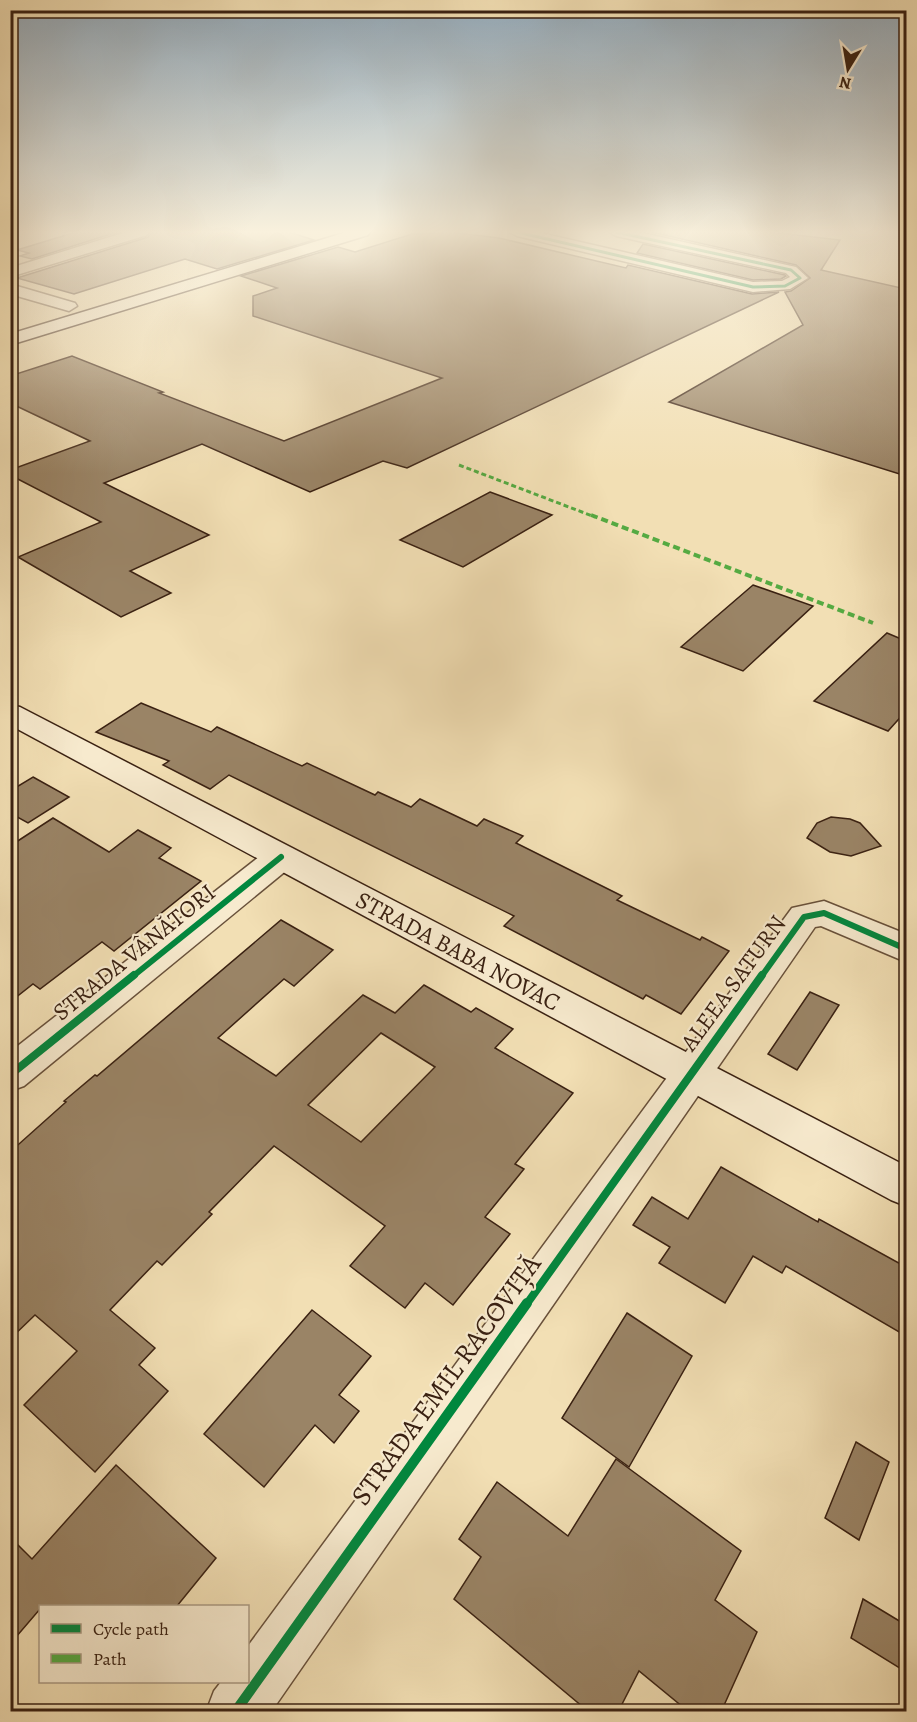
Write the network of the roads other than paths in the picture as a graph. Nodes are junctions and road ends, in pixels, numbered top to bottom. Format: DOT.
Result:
graph roads {
  1 [pos="47,312"];
  2 [pos="100,312"];
  3 [pos="10,323"];
  4 [pos="10,340"];
  5 [pos="10,713"];
  6 [pos="281,857"];
  7 [pos="906,949"];
  8 [pos="691,1073"];
  9 [pos="10,1076"];
  10 [pos="906,1187"];
  11 [pos="235,1712"];
  1 -- 3 [label="street"];
  2 -- 4 [label="street"];
  5 -- 6 [label="street, STRADA BABA NOVAC"];
  6 -- 8 [label="street, STRADA BABA NOVAC"];
  6 -- 9 [label="street, STRADA VÂNĂTORI"];
  7 -- 8 [label="street, ALEEA SATURN"];
  8 -- 10 [label="street, STRADA BABA NOVAC"];
  8 -- 11 [label="street, STRADA EMIL RACOVIȚĂ"];
}
